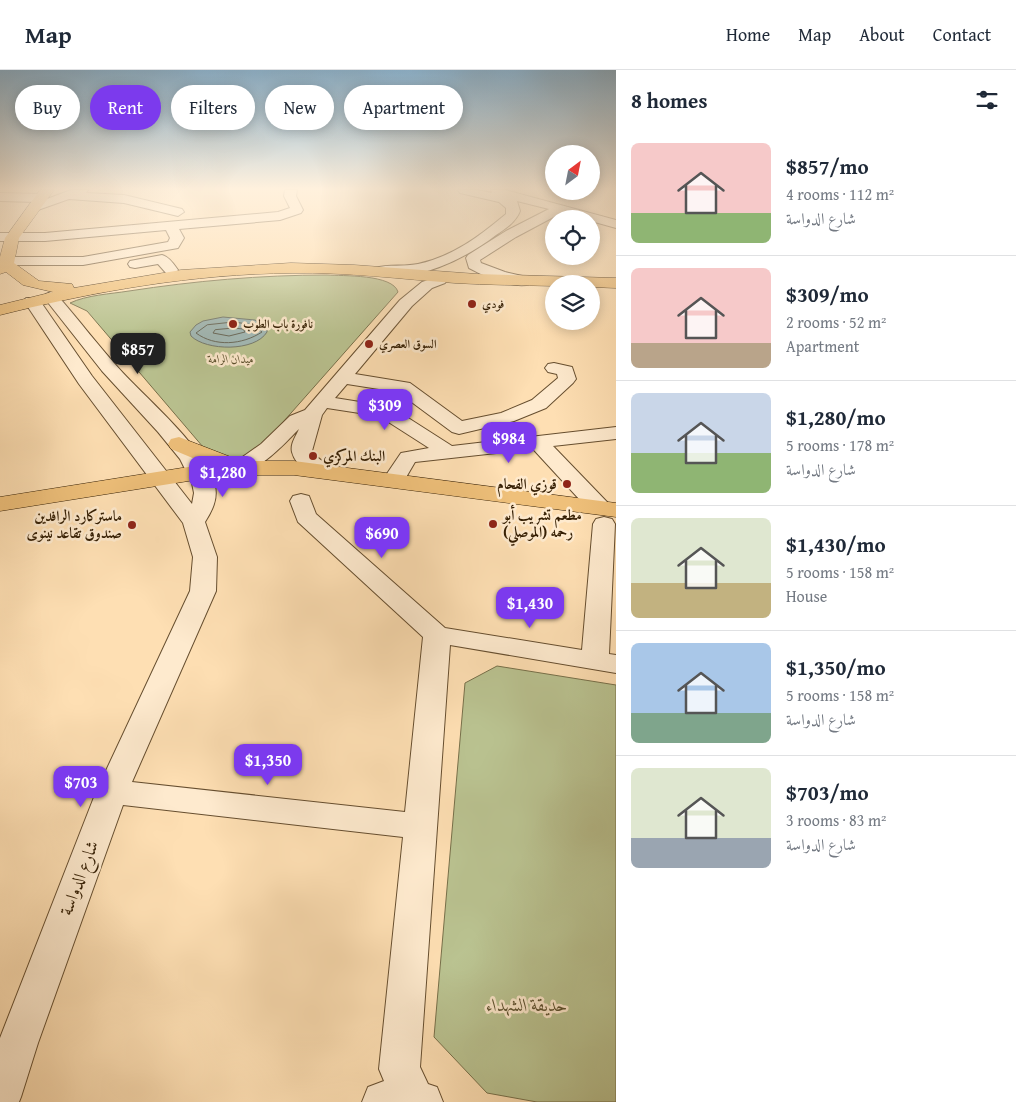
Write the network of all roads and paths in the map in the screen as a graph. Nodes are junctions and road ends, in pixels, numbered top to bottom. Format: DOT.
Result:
graph roads {
  1 [pos="6,238"];
  2 [pos="176,238"];
  3 [pos="482,238"];
  4 [pos="504,238"];
  5 [pos="142,250"];
  6 [pos="158,260"];
  7 [pos="3,268"];
  8 [pos="171,270"];
  9 [pos="383,274"];
  10 [pos="440,280"];
  11 [pos="81,281"];
  12 [pos="526,281"];
  13 [pos="616,283"];
  14 [pos="545,286"];
  15 [pos="600,286"];
  16 [pos="616,287"];
  17 [pos="51,295"];
  18 [pos="32,302"];
  19 [pos="406,303"];
  20 [pos="0,310"];
  21 [pos="554,368"];
  22 [pos="343,378"];
  23 [pos="317,408"];
  24 [pos="616,434"];
  25 [pos="540,443"];
  26 [pos="179,444"];
  27 [pos="449,453"];
  28 [pos="241,467"];
  29 [pos="326,472"];
  30 [pos="201,477"];
  31 [pos="161,480"];
  32 [pos="393,480"];
  33 [pos="301,501"];
  34 [pos="0,504"];
  35 [pos="609,517"];
  36 [pos="194,522"];
  37 [pos="437,635"];
  38 [pos="605,662"];
  39 [pos="112,792"];
  40 [pos="419,826"];
  41 [pos="9,1038"];
  42 [pos="0,1097"];
  43 [pos="406,1101"];
  1 -- 7 [label="main road"];
  2 -- 5 [label="street"];
  3 -- 9 [label="street"];
  4 -- 12 [label="street"];
  5 -- 6 [label="street"];
  5 -- 7 [label="street"];
  6 -- 8 [label="street"];
  6 -- 11 [label="street"];
  7 -- 17 [label="main road"];
  7 -- 18 [label="main road"];
  9 -- 10 [label="main road"];
  9 -- 11 [label="main road"];
  9 -- 12 [label="main road"];
  9 -- 17 [label="main road"];
  9 -- 19 [label="street"];
  10 -- 14 [label="main road"];
  10 -- 19 [label="street"];
  11 -- 17 [label="main road"];
  12 -- 13 [label="main road"];
  15 -- 16 [label="main road"];
  17 -- 18 [label="main road"];
  17 -- 26 [label="street"];
  18 -- 20 [label="main road"];
  18 -- 31 [label="street, شارع الدواسة"];
  19 -- 22 [label="street"];
  21 -- 22 [label="street"];
  22 -- 23 [label="street"];
  23 -- 27 [label="street"];
  23 -- 28 [label="street"];
  23 -- 29 [label="street"];
  24 -- 25 [label="street"];
  25 -- 27 [label="street"];
  25 -- 35 [label="street"];
  26 -- 28 [label="main road"];
  26 -- 30 [label="street"];
  27 -- 32 [label="street"];
  28 -- 29 [label="main road"];
  28 -- 30 [label="main road"];
  29 -- 32 [label="main road"];
  30 -- 31 [label="main road"];
  30 -- 35 [label="main road"];
  30 -- 36 [label="street"];
  31 -- 34 [label="main road"];
  31 -- 36 [label="street, شارع الدواسة"];
  32 -- 35 [label="main road"];
  33 -- 37 [label="street"];
  35 -- 38 [label="street"];
  36 -- 39 [label="street, شارع الدواسة"];
  37 -- 38 [label="street"];
  37 -- 40 [label="street"];
  39 -- 40 [label="street"];
  39 -- 41 [label="street, شارع الدواسة"];
  40 -- 43 [label="street"];
  41 -- 42 [label="street, شارع الدواسة"];
}
